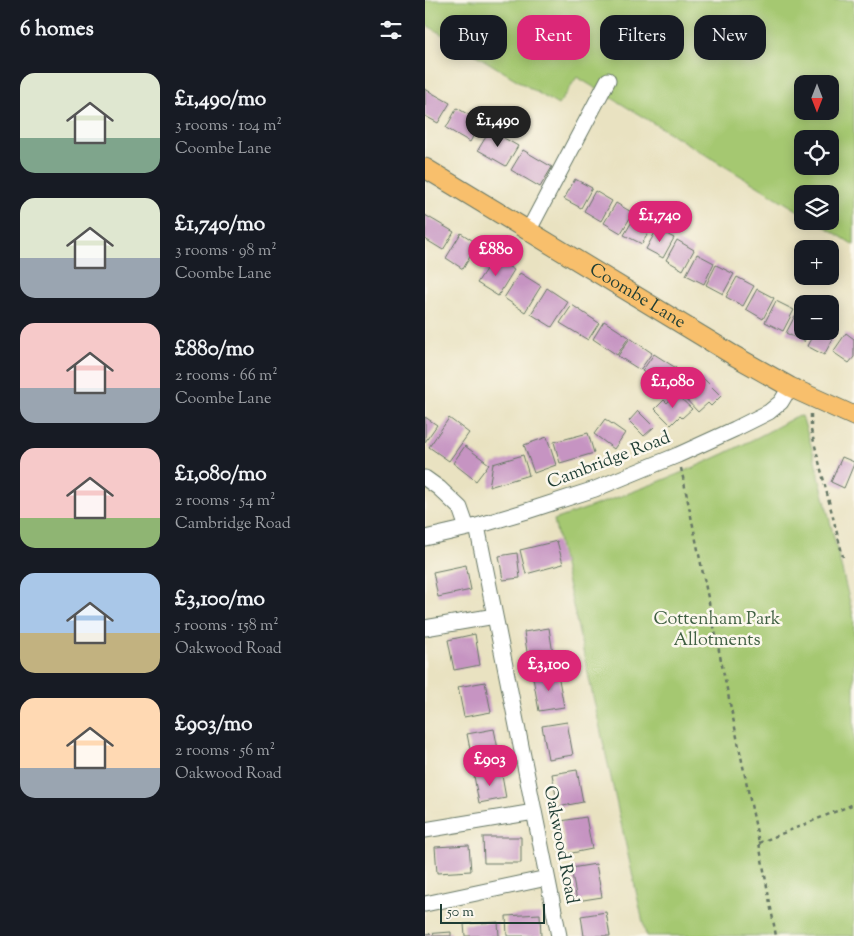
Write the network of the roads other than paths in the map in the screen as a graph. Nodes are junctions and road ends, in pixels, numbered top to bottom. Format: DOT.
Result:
graph roads {
  1 [pos="608,80"];
  2 [pos="425,168"];
  3 [pos="527,230"];
  4 [pos="790,387"];
  5 [pos="854,416"];
  6 [pos="425,478"];
  7 [pos="472,527"];
  8 [pos="425,538"];
  9 [pos="495,616"];
  10 [pos="425,628"];
  11 [pos="534,812"];
  12 [pos="425,830"];
  13 [pos="547,878"];
  14 [pos="425,904"];
  15 [pos="559,936"];
  1 -- 3 [label="street"];
  2 -- 3 [label="main road, Coombe Lane"];
  3 -- 4 [label="main road, Coombe Lane"];
  4 -- 5 [label="main road, Coombe Lane"];
  4 -- 7 [label="street, Cambridge Road"];
  6 -- 7 [label="street, Oakwood Road"];
  7 -- 8 [label="street, Cambridge Road"];
  7 -- 9 [label="street, Oakwood Road"];
  9 -- 10 [label="street"];
  9 -- 11 [label="street, Oakwood Road"];
  11 -- 12 [label="street"];
  11 -- 13 [label="street, Oakwood Road"];
  13 -- 14 [label="street"];
  13 -- 15 [label="street, Oakwood Road"];
}
